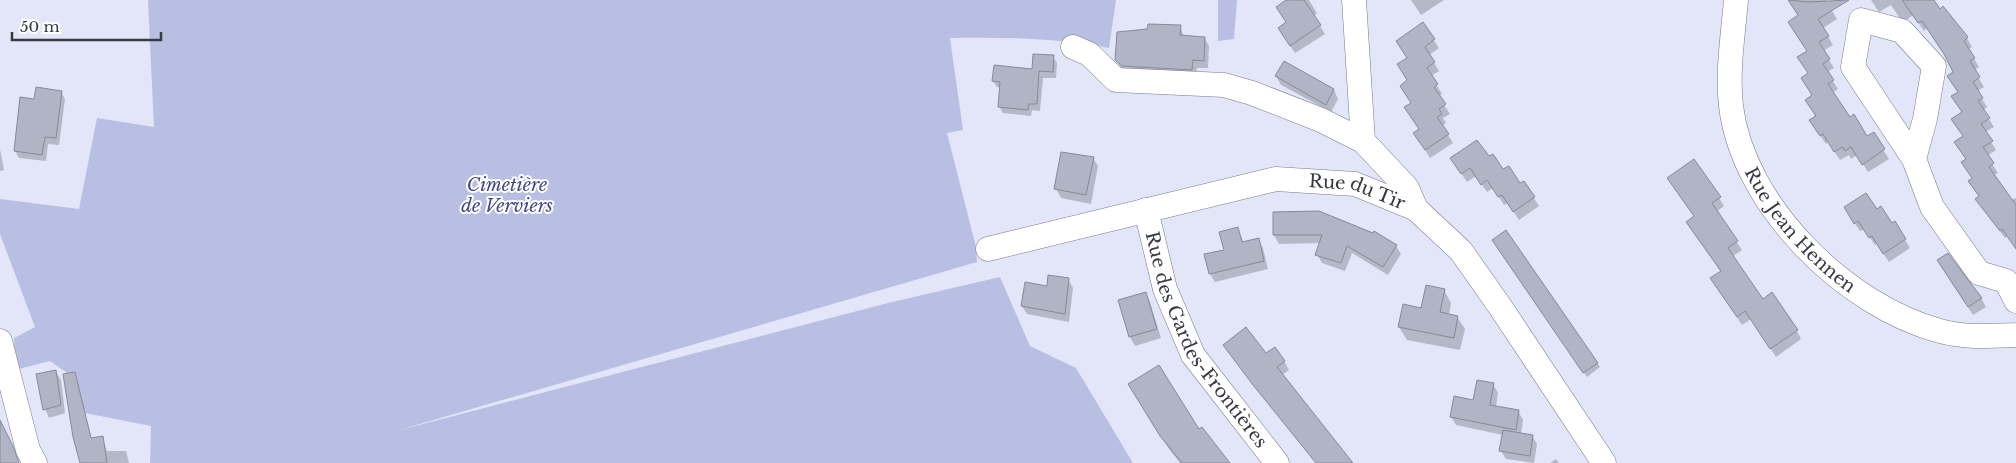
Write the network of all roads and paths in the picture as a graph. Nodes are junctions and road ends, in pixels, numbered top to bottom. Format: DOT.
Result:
graph roads {
  1 [pos="1354,0"];
  2 [pos="1736,0"];
  3 [pos="1073,48"];
  4 [pos="1363,140"];
  5 [pos="1914,159"];
  6 [pos="1416,209"];
  7 [pos="1146,210"];
  8 [pos="988,249"];
  9 [pos="2016,301"];
  10 [pos="2016,335"];
  11 [pos="0,341"];
  12 [pos="35,463"];
  13 [pos="1277,463"];
  14 [pos="1604,463"];
  1 -- 4 [label="street"];
  2 -- 10 [label="street, Rue Jean Hennen"];
  3 -- 4 [label="street"];
  4 -- 6 [label="street"];
  5 -- 5 [label="street"];
  5 -- 9 [label="street"];
  6 -- 7 [label="street, Rue du Tir"];
  6 -- 14 [label="street, Rue du Tir"];
  7 -- 8 [label="street, Rue du Tir"];
  7 -- 13 [label="street, Rue des Gardes-Frontières"];
  11 -- 12 [label="street"];
}
